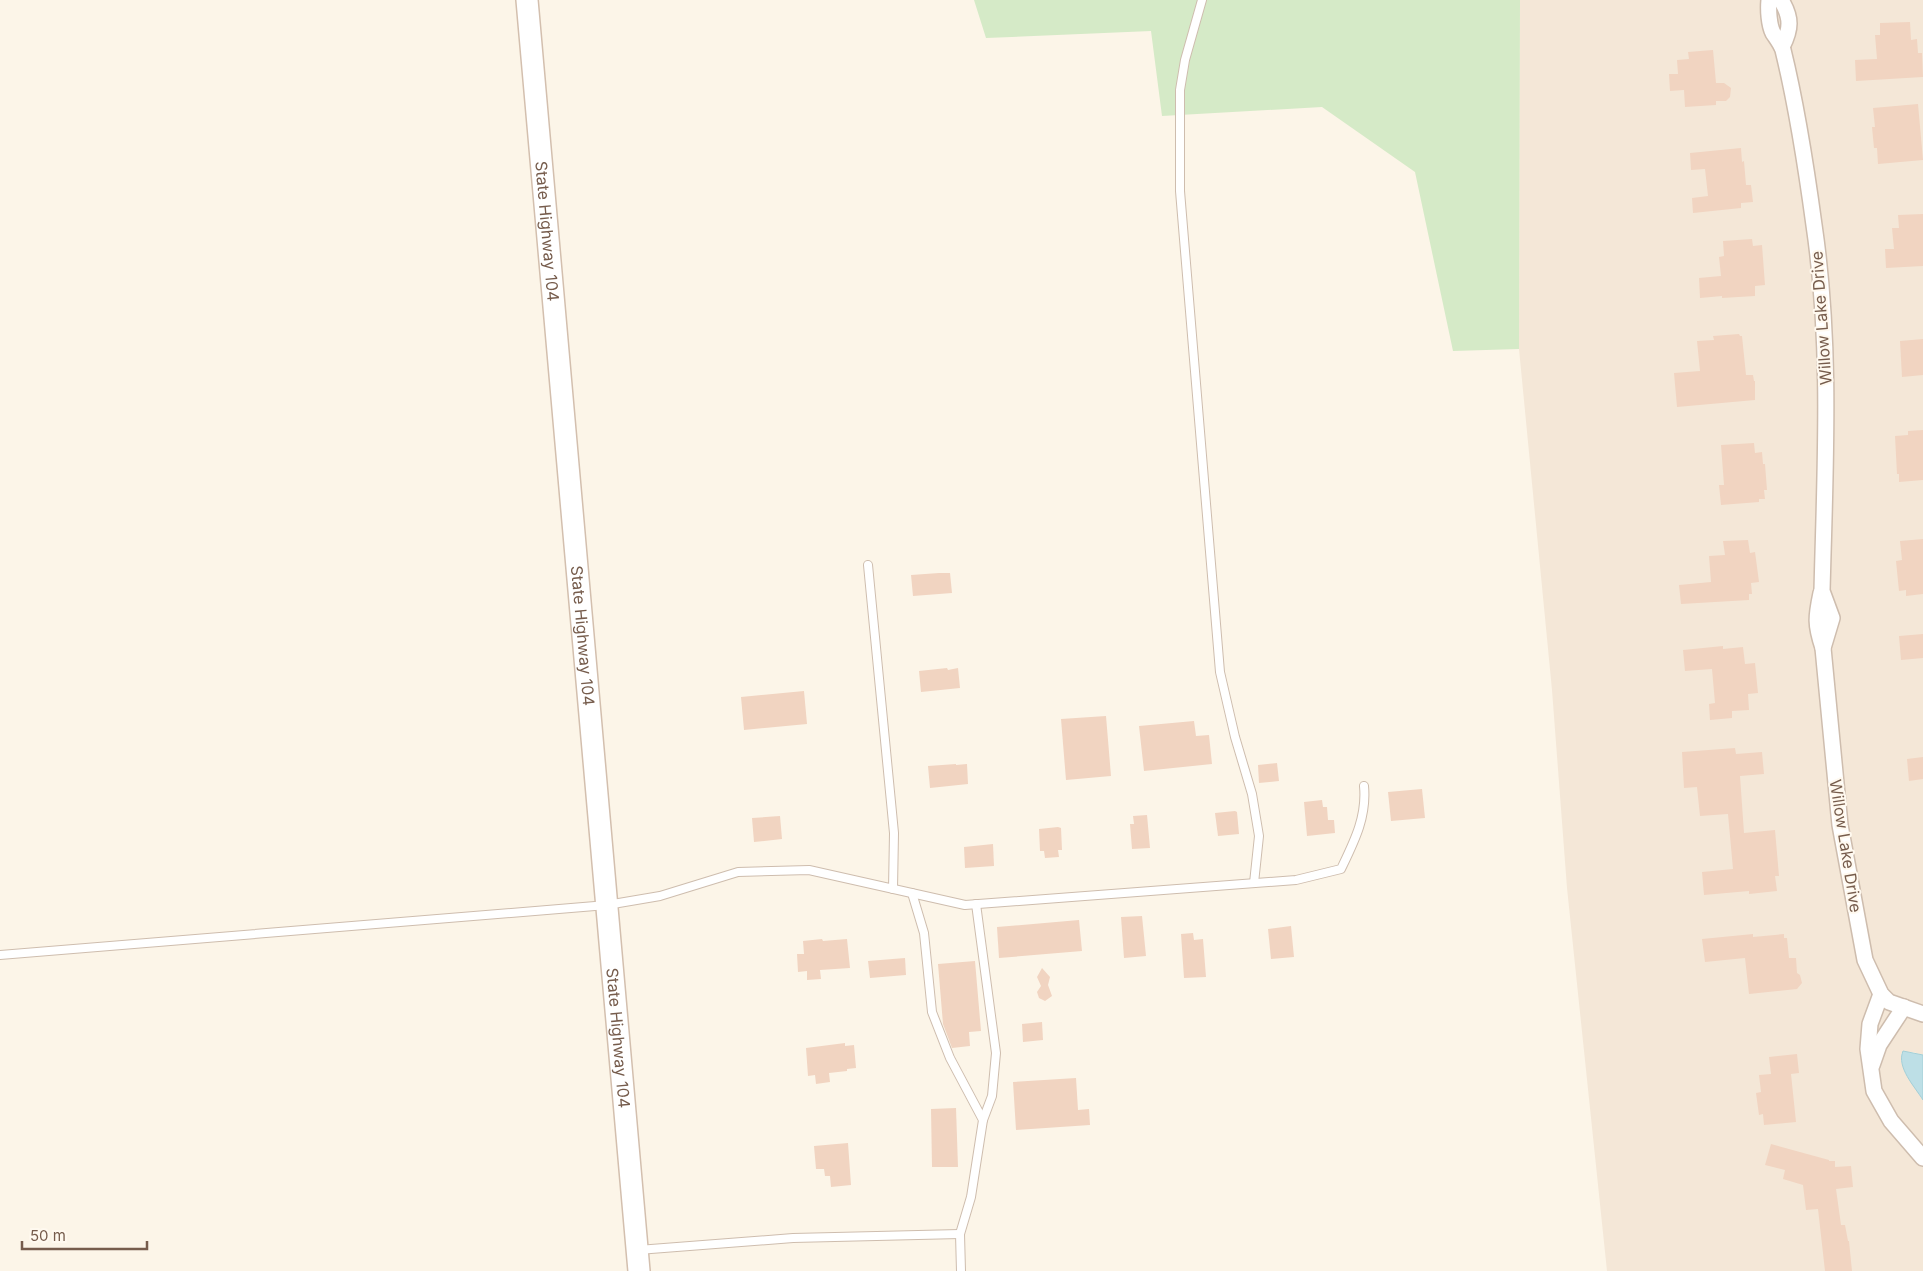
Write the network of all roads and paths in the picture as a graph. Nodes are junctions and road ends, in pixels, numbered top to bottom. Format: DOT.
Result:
graph roads {
  1 [pos="527,0"];
  2 [pos="1202,0"];
  3 [pos="1769,0"];
  4 [pos="1781,0"];
  5 [pos="1782,47"];
  6 [pos="868,565"];
  7 [pos="1364,786"];
  8 [pos="1254,884"];
  9 [pos="893,889"];
  10 [pos="912,893"];
  11 [pos="976,904"];
  12 [pos="607,906"];
  13 [pos="0,955"];
  14 [pos="1881,994"];
  15 [pos="1904,1007"];
  16 [pos="1923,1014"];
  17 [pos="1870,1068"];
  18 [pos="983,1120"];
  19 [pos="1923,1158"];
  20 [pos="960,1234"];
  21 [pos="638,1250"];
  22 [pos="640,1271"];
  23 [pos="961,1271"];
  1 -- 12 [label="main road, State Highway 104"];
  2 -- 8 [label="lane"];
  3 -- 5 [label="street, Willow Lake Drive"];
  4 -- 5 [label="street, Willow Lake Drive"];
  5 -- 14 [label="street, Willow Lake Drive"];
  6 -- 9 [label="lane"];
  7 -- 8 [label="lane"];
  8 -- 11 [label="lane"];
  9 -- 10 [label="lane"];
  9 -- 12 [label="lane"];
  10 -- 11 [label="lane"];
  10 -- 18 [label="lane"];
  11 -- 18 [label="lane"];
  12 -- 13 [label="lane"];
  12 -- 21 [label="main road, State Highway 104"];
  14 -- 15 [label="street"];
  14 -- 17 [label="street"];
  15 -- 16 [label="street"];
  15 -- 17 [label="street"];
  17 -- 19 [label="street"];
  18 -- 20 [label="lane"];
  20 -- 21 [label="lane"];
  20 -- 23 [label="lane"];
  21 -- 22 [label="main road, State Highway 104"];
}
